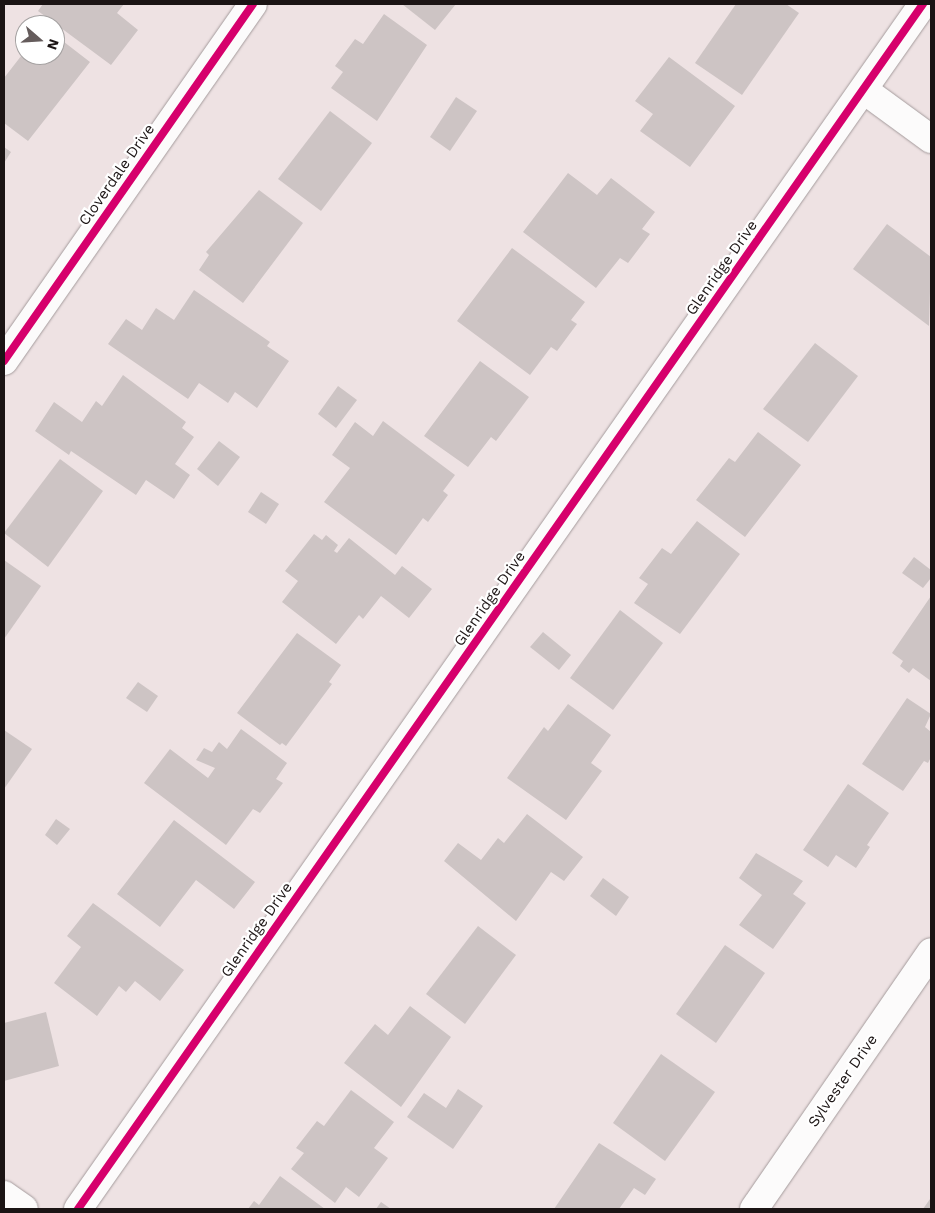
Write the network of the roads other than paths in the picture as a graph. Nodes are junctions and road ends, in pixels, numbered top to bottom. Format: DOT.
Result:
graph roads {
  1 [pos="253,4"];
  2 [pos="923,4"];
  3 [pos="864,90"];
  4 [pos="931,139"];
  5 [pos="4,361"];
  6 [pos="931,952"];
  7 [pos="4,1195"];
  8 [pos="24,1209"];
  9 [pos="78,1209"];
  10 [pos="754,1209"];
  1 -- 5 [label="street, Cloverdale Drive"];
  2 -- 3 [label="street, Glenridge Drive"];
  3 -- 4 [label="street"];
  3 -- 9 [label="street, Glenridge Drive"];
  6 -- 10 [label="street, Sylvester Drive"];
  7 -- 8 [label="street"];
}
